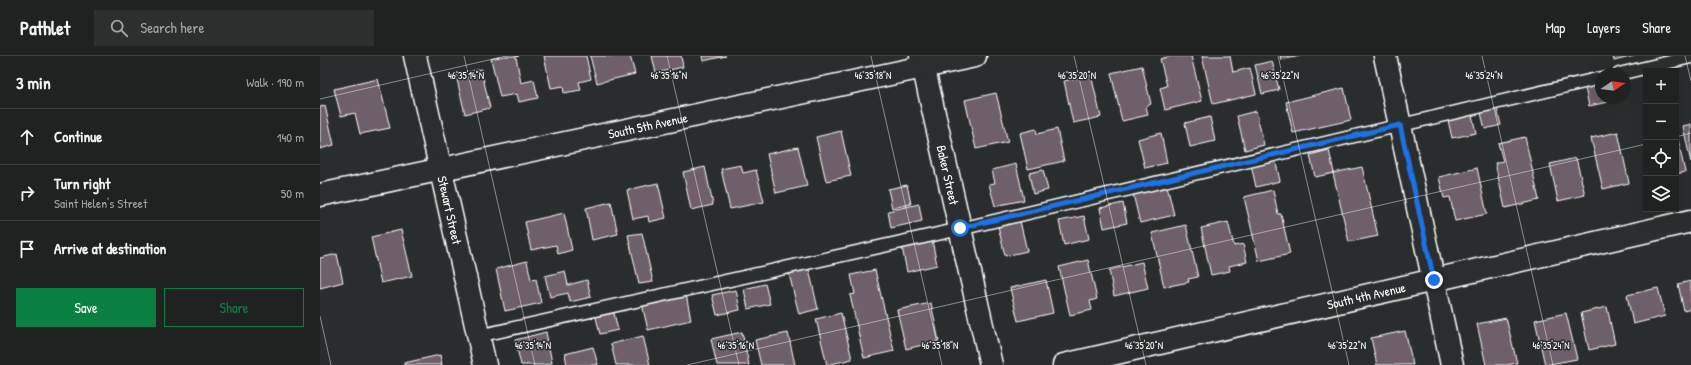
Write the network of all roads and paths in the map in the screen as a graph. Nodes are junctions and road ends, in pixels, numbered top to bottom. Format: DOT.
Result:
graph roads {
  1 [pos="415,56"];
  2 [pos="975,56"];
  3 [pos="1385,56"];
  4 [pos="1691,57"];
  5 [pos="922,62"];
  6 [pos="1631,71"];
  7 [pos="1595,79"];
  8 [pos="1400,125"];
  9 [pos="440,170"];
  10 [pos="320,195"];
  11 [pos="1691,221"];
  12 [pos="960,228"];
  13 [pos="1434,280"];
  14 [pos="478,336"];
  15 [pos="484,365"];
  16 [pos="991,365"];
  17 [pos="1064,365"];
  18 [pos="1452,365"];
  1 -- 9 [label="street, Stewart Street"];
  2 -- 5 [label="street, South 5th Avenue"];
  3 -- 8 [label="street"];
  4 -- 6 [label="lane"];
  5 -- 9 [label="street, South 5th Avenue"];
  5 -- 12 [label="street, Baker Street"];
  7 -- 8 [label="lane"];
  8 -- 12 [label="lane"];
  8 -- 13 [label="street"];
  9 -- 10 [label="street, South 5th Avenue"];
  9 -- 14 [label="street, Stewart Street"];
  11 -- 13 [label="street, South 4th Avenue"];
  12 -- 14 [label="lane"];
  12 -- 16 [label="street, Baker Street"];
  13 -- 17 [label="street, South 4th Avenue"];
  13 -- 18 [label="street"];
  14 -- 15 [label="street, Stewart Street"];
}
